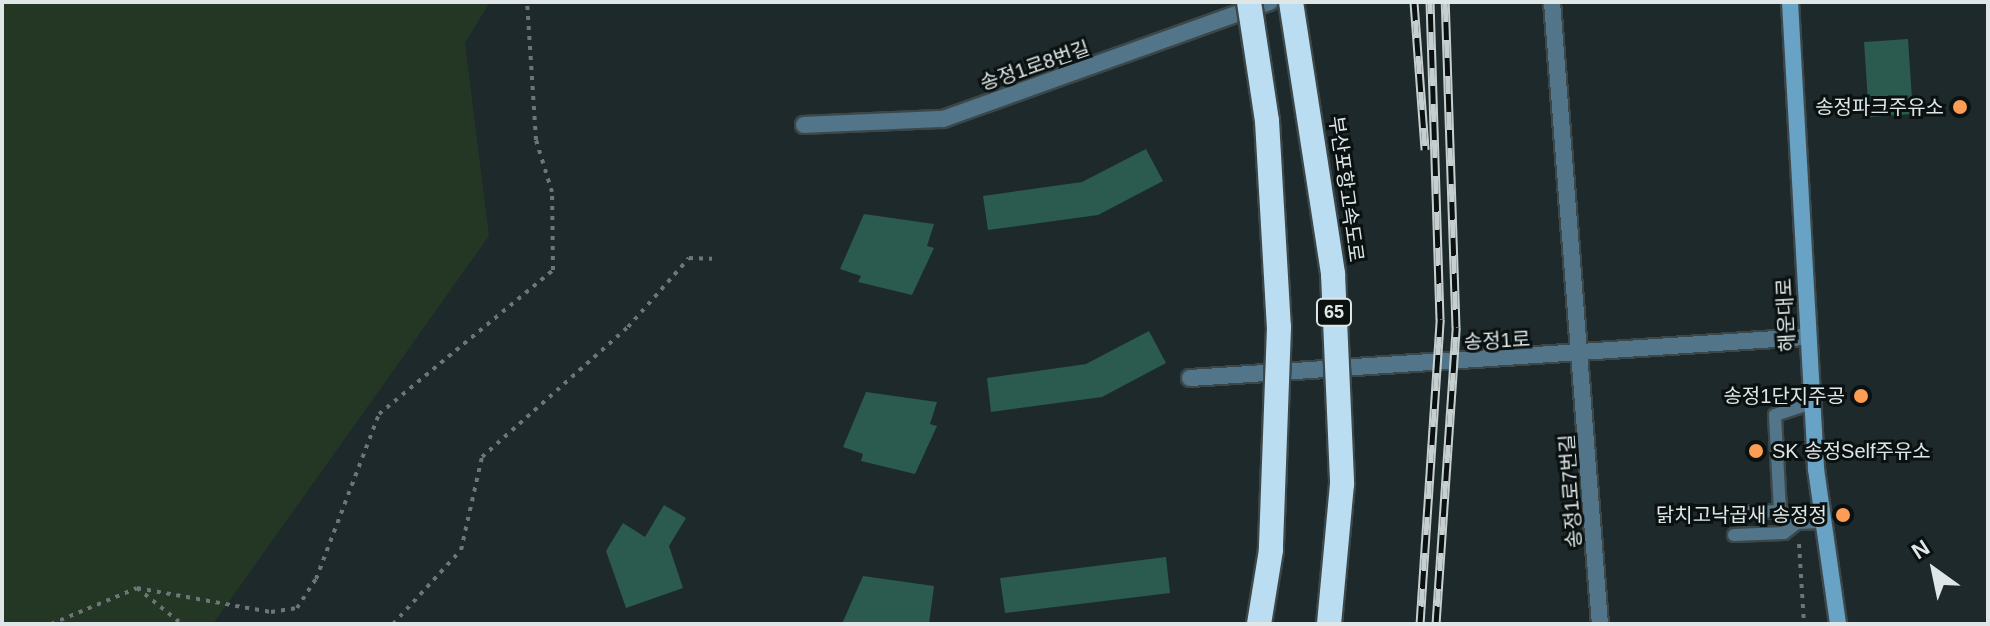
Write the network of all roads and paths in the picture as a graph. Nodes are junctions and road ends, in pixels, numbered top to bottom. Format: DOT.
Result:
graph roads {
  1 [pos="527,2"];
  2 [pos="1249,2"];
  3 [pos="1270,2"];
  4 [pos="1291,2"];
  5 [pos="1552,2"];
  6 [pos="1790,2"];
  7 [pos="804,125"];
  8 [pos="712,259"];
  9 [pos="1806,337"];
  10 [pos="1581,356"];
  11 [pos="1190,378"];
  12 [pos="1811,403"];
  13 [pos="1780,511"];
  14 [pos="1731,513"];
  15 [pos="1823,522"];
  16 [pos="1797,523"];
  17 [pos="1734,535"];
  18 [pos="137,588"];
  19 [pos="51,624"];
  20 [pos="182,624"];
  21 [pos="393,624"];
  22 [pos="1259,624"];
  23 [pos="1329,624"];
  24 [pos="1600,624"];
  25 [pos="1804,624"];
  26 [pos="1838,624"];
  1 -- 18 [label="path"];
  2 -- 22 [label="highway, bridge"];
  3 -- 7 [label="street, 송정1로8번길"];
  4 -- 23 [label="highway, 부산포항고속도로 / 65, bridge"];
  5 -- 10 [label="street"];
  6 -- 9 [label="main road, 해운대로"];
  8 -- 21 [label="path"];
  9 -- 10 [label="street, 송정1로"];
  9 -- 12 [label="main road, 해운대로"];
  10 -- 11 [label="street, 송정1로"];
  10 -- 24 [label="street, 송정1로7번길"];
  12 -- 13 [label="lane"];
  12 -- 15 [label="main road, 해운대로"];
  13 -- 14 [label="lane"];
  13 -- 16 [label="lane"];
  15 -- 16 [label="lane"];
  15 -- 26 [label="main road, 해운대로"];
  16 -- 17 [label="lane"];
  16 -- 25 [label="path"];
  18 -- 19 [label="path"];
  18 -- 20 [label="path"];
}
